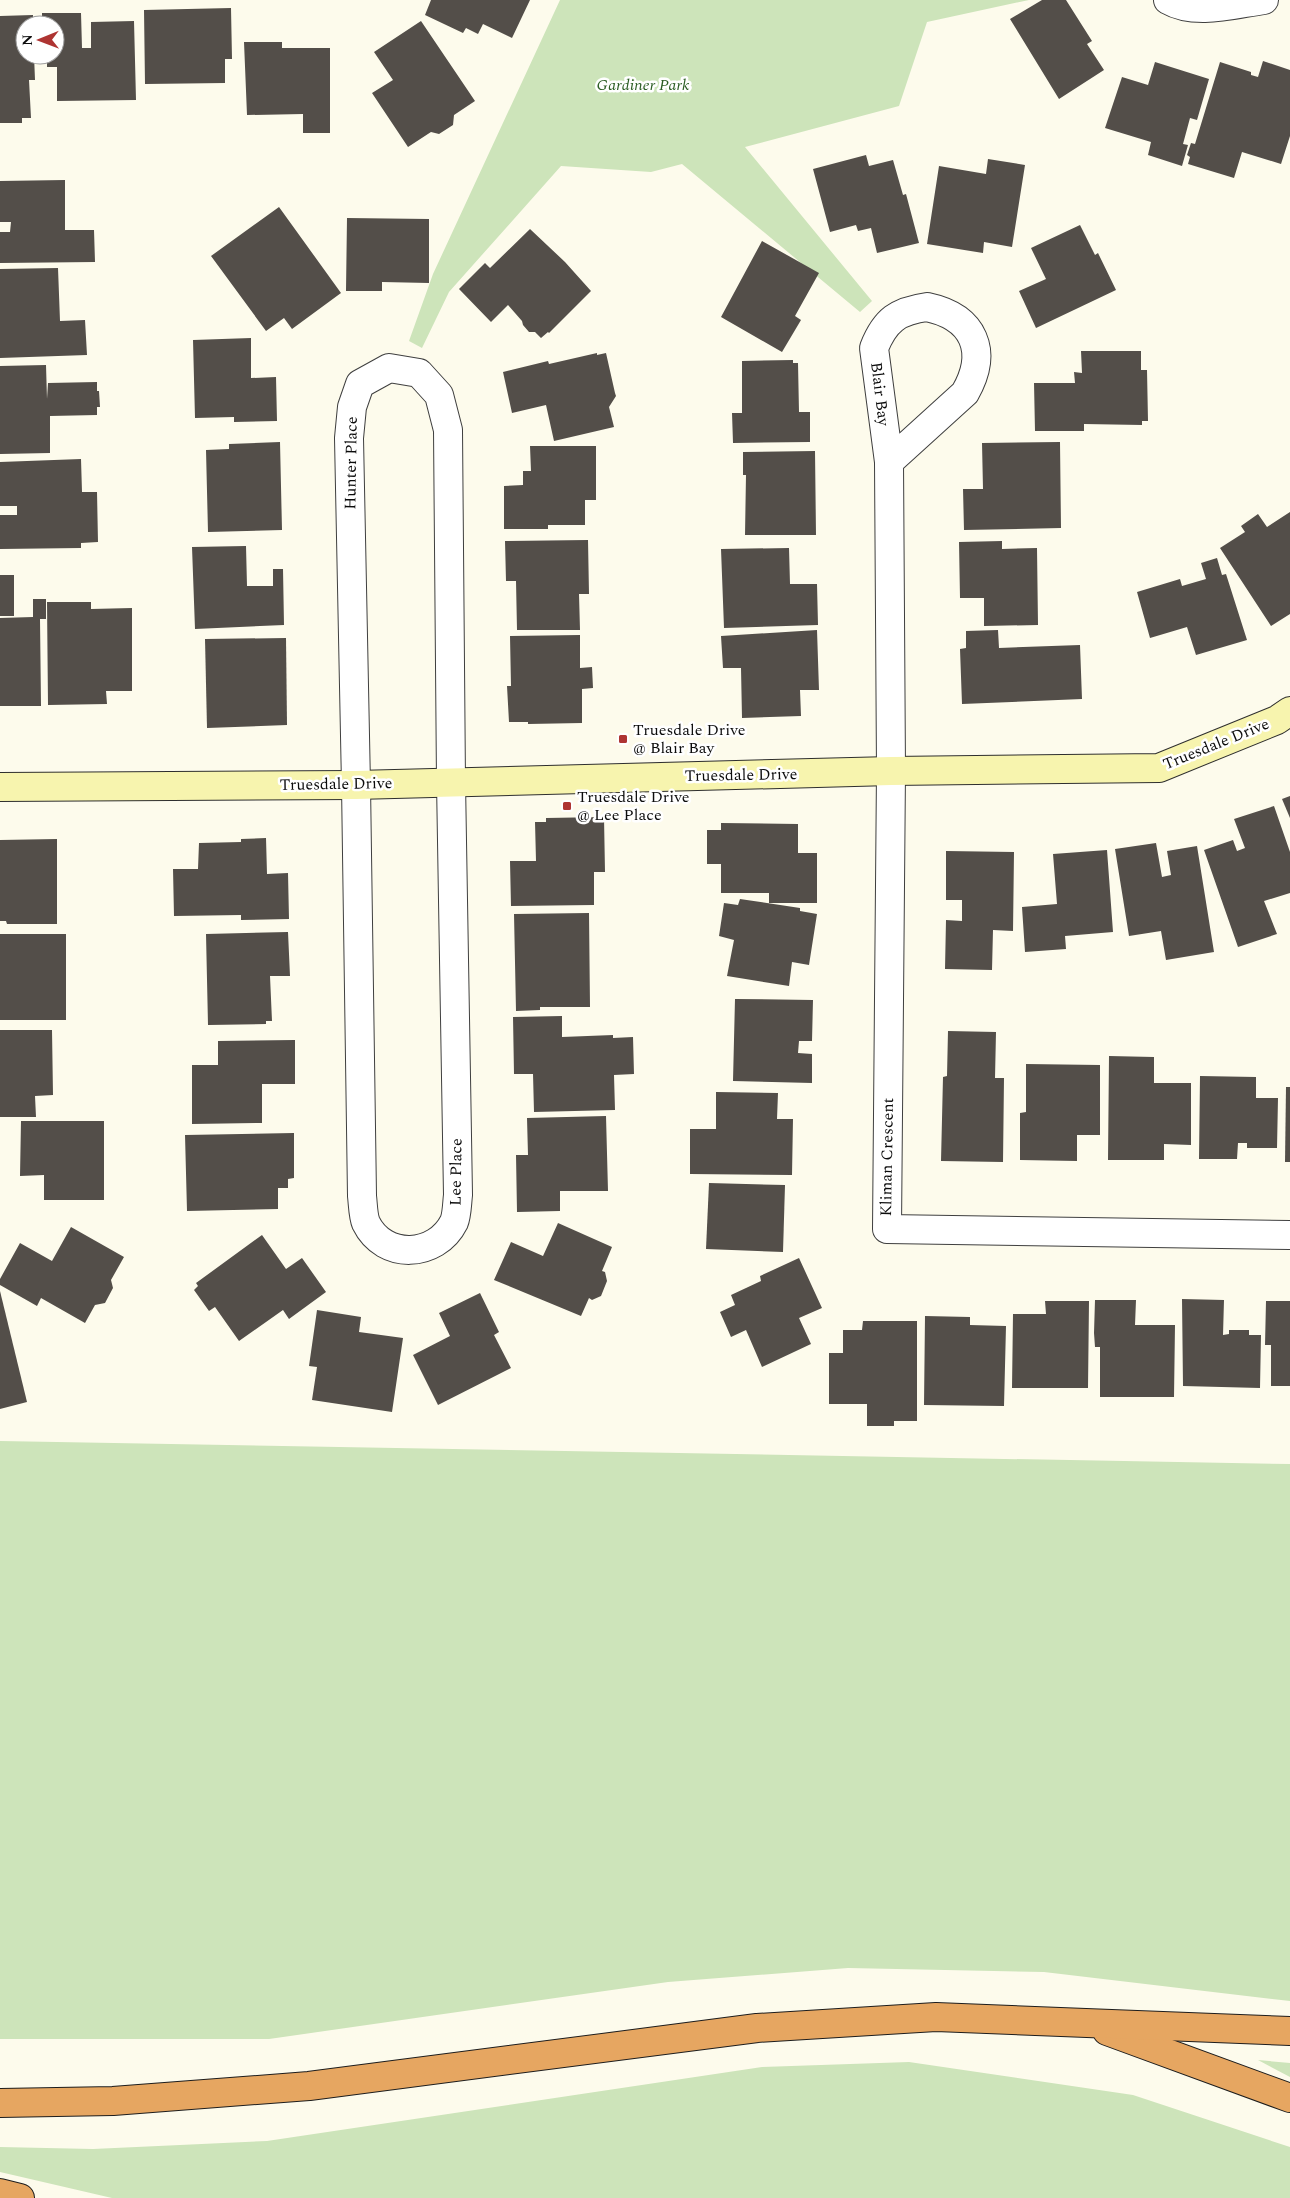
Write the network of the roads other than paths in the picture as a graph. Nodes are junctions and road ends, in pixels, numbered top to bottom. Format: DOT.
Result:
graph roads {
  1 [pos="1168,0"];
  2 [pos="1264,0"];
  3 [pos="889,462"];
  4 [pos="1290,711"];
  5 [pos="891,772"];
  6 [pos="451,782"];
  7 [pos="356,785"];
  8 [pos="0,787"];
  9 [pos="1290,1235"];
  10 [pos="1082,2022"];
  11 [pos="1290,2031"];
  12 [pos="1290,2098"];
  13 [pos="0,2103"];
  14 [pos="0,2193"];
  15 [pos="20,2198"];
  1 -- 2 [label="street"];
  3 -- 3 [label="street, Blair Bay"];
  3 -- 5 [label="street, Blair Bay"];
  4 -- 5 [label="street, Truesdale Drive"];
  5 -- 6 [label="street, Truesdale Drive"];
  5 -- 9 [label="street, Kliman Crescent"];
  6 -- 7 [label="street, Truesdale Drive"];
  6 -- 7 [label="street, Hunter Place"];
  6 -- 7 [label="street, Lee Place"];
  7 -- 8 [label="street, Truesdale Drive"];
  10 -- 11 [label="highway"];
  10 -- 12 [label="highway"];
  10 -- 13 [label="highway"];
  14 -- 15 [label="highway"];
}
